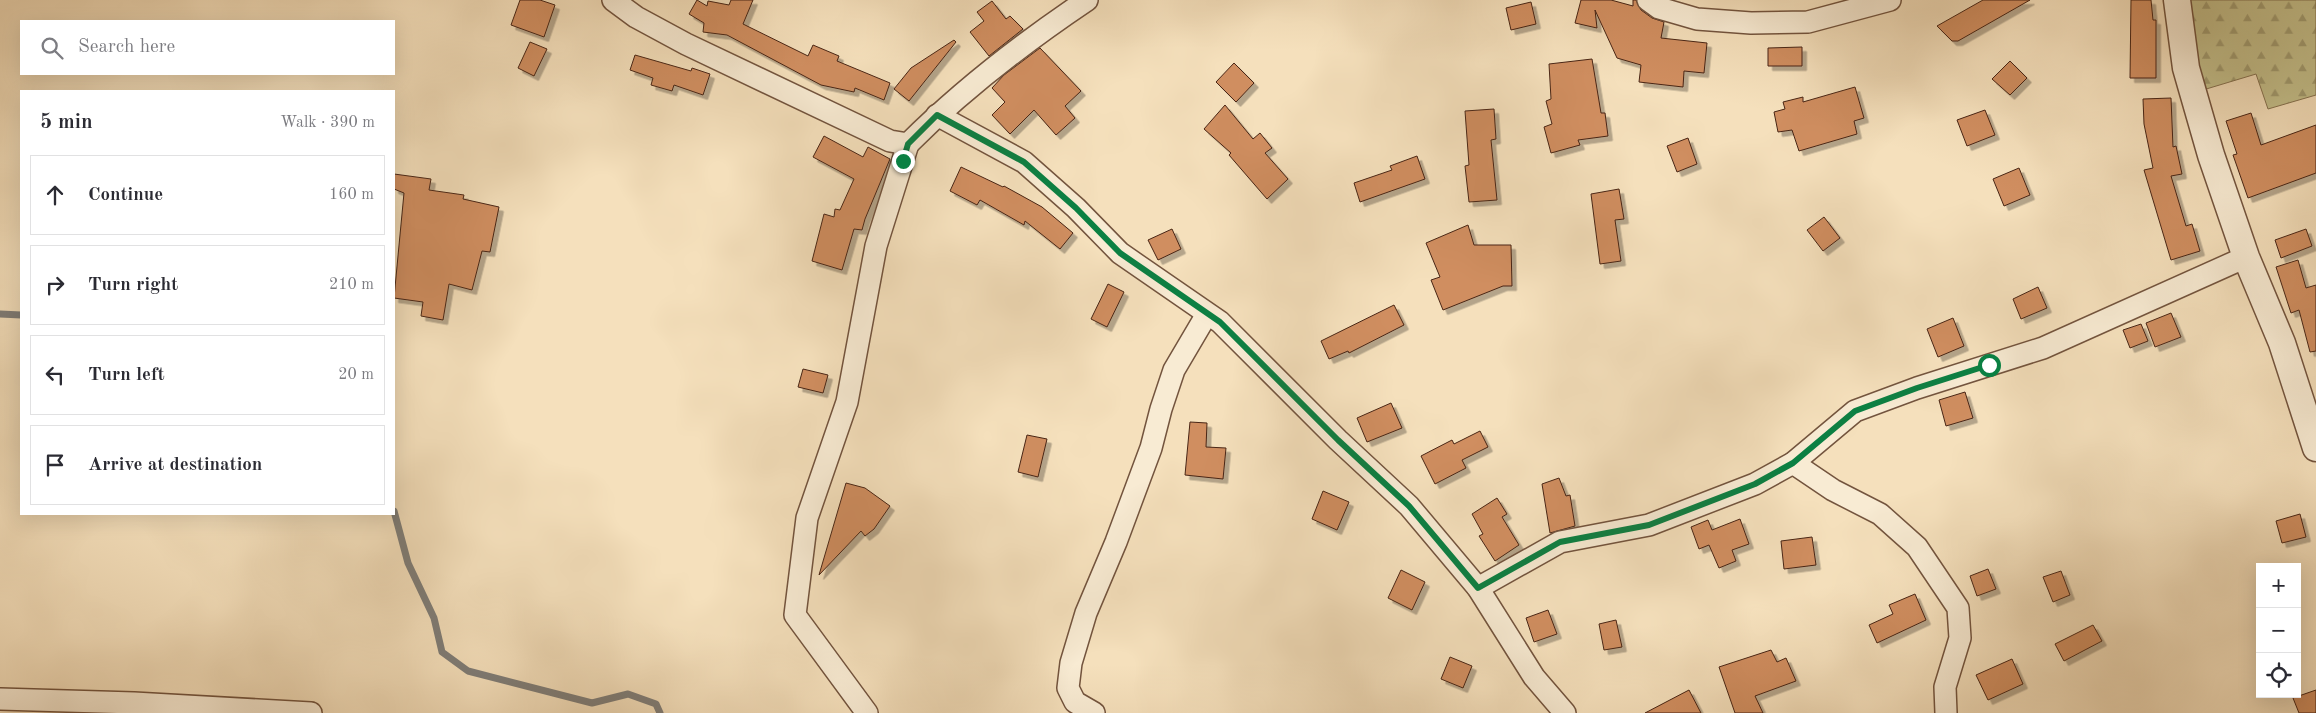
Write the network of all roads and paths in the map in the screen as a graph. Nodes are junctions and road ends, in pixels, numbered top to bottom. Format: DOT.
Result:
graph roads {
  1 [pos="613,0"];
  2 [pos="1087,0"];
  3 [pos="1648,0"];
  4 [pos="1890,0"];
  5 [pos="2177,0"];
  6 [pos="937,115"];
  7 [pos="908,144"];
  8 [pos="2246,257"];
  9 [pos="1207,314"];
  10 [pos="2316,448"];
  11 [pos="1793,463"];
  12 [pos="1478,588"];
  13 [pos="0,698"];
  14 [pos="135,708"];
  15 [pos="311,713"];
  16 [pos="867,713"];
  17 [pos="1094,713"];
  18 [pos="1565,713"];
  19 [pos="1946,713"];
  1 -- 7 [label="street"];
  2 -- 6 [label="street"];
  3 -- 4 [label="street"];
  5 -- 8 [label="street"];
  6 -- 7 [label="street"];
  6 -- 9 [label="street"];
  7 -- 16 [label="street"];
  8 -- 10 [label="street"];
  8 -- 11 [label="street"];
  9 -- 12 [label="street"];
  9 -- 17 [label="street"];
  11 -- 12 [label="street"];
  11 -- 19 [label="street"];
  12 -- 18 [label="street"];
  13 -- 14 [label="street"];
  14 -- 15 [label="street"];
}
